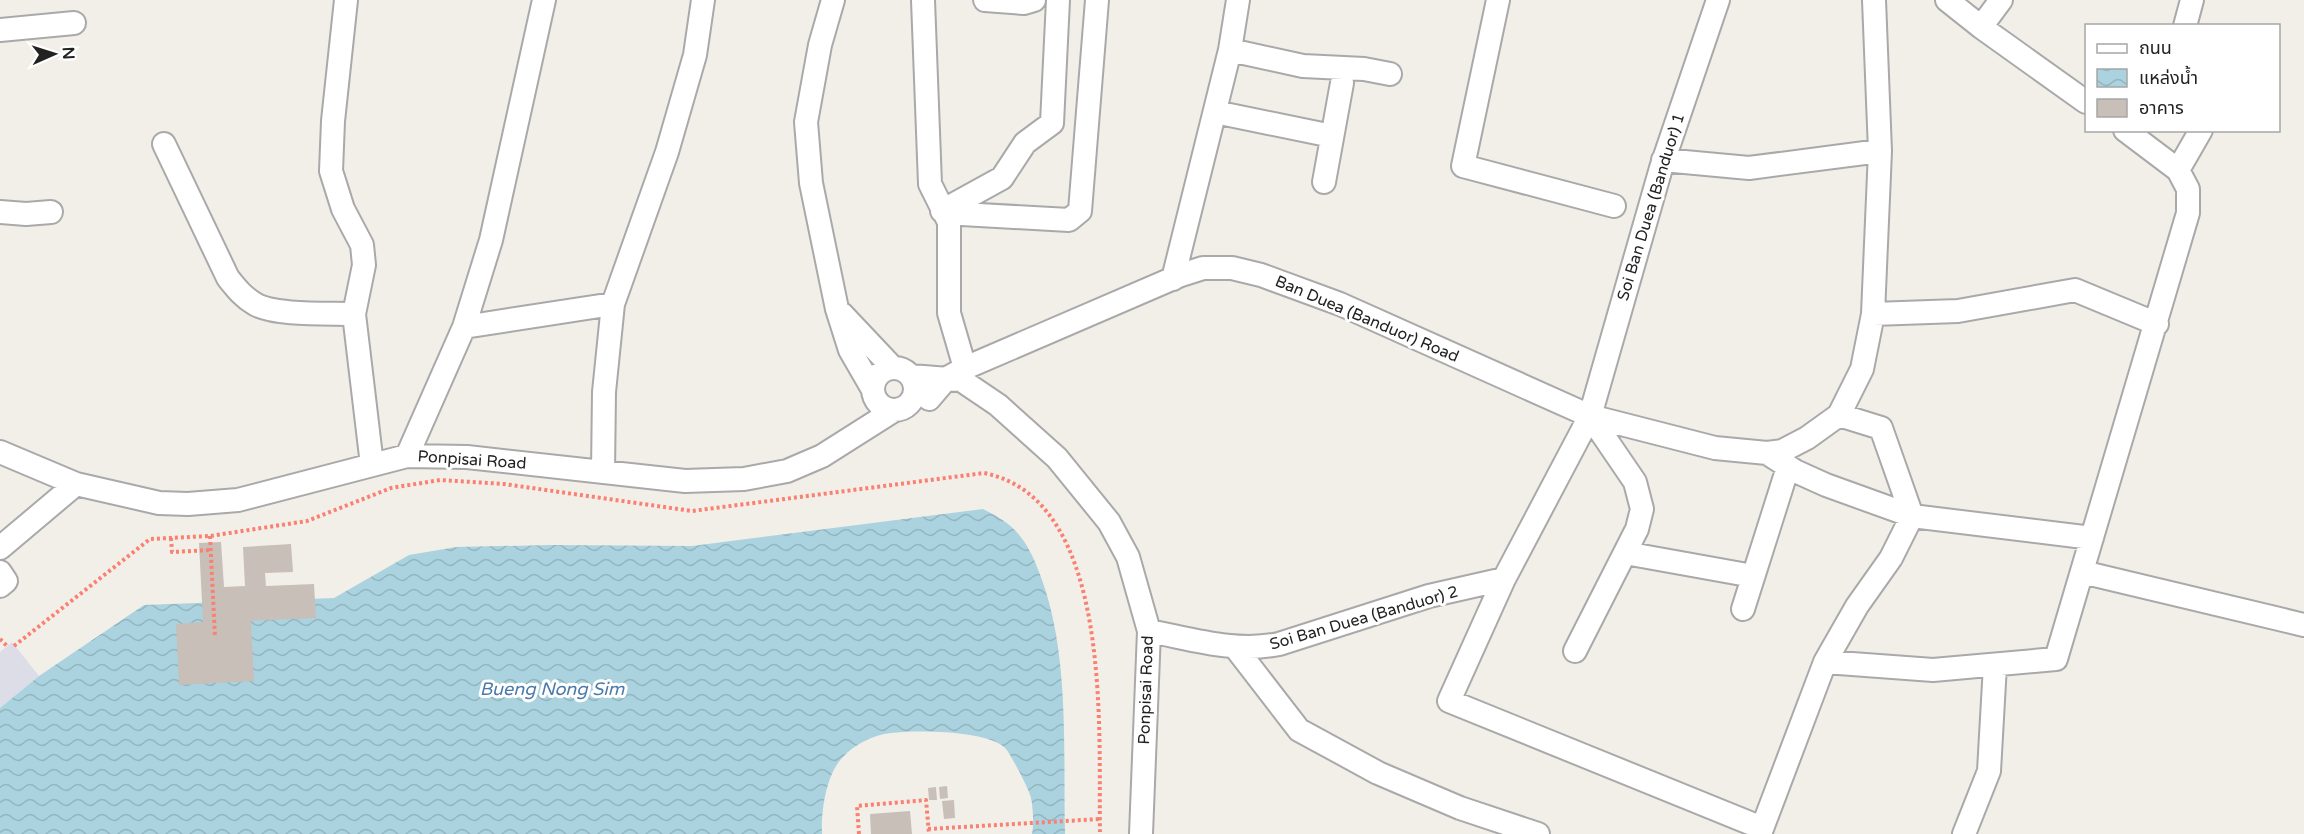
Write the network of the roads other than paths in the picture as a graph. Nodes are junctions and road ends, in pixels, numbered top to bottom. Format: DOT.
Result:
graph roads {
  1 [pos="346,0"];
  2 [pos="544,0"];
  3 [pos="704,0"];
  4 [pos="833,0"];
  5 [pos="922,0"];
  6 [pos="986,0"];
  7 [pos="1035,0"];
  8 [pos="1058,0"];
  9 [pos="1097,0"];
  10 [pos="1238,0"];
  11 [pos="1498,0"];
  12 [pos="1718,0"];
  13 [pos="1874,0"];
  14 [pos="1947,0"];
  15 [pos="2001,0"];
  16 [pos="2192,0"];
  17 [pos="74,22"];
  18 [pos="2186,24"];
  19 [pos="1981,27"];
  20 [pos="0,30"];
  21 [pos="1230,50"];
  22 [pos="1390,74"];
  23 [pos="1342,83"];
  24 [pos="2085,101"];
  25 [pos="1215,112"];
  26 [pos="2128,132"];
  27 [pos="2200,132"];
  28 [pos="1332,136"];
  29 [pos="164,144"];
  30 [pos="1880,152"];
  31 [pos="1663,160"];
  32 [pos="2178,170"];
  33 [pos="1324,182"];
  34 [pos="1614,206"];
  35 [pos="0,212"];
  36 [pos="51,212"];
  37 [pos="943,212"];
  38 [pos="1173,279"];
  39 [pos="613,304"];
  40 [pos="837,309"];
  41 [pos="354,314"];
  42 [pos="1873,314"];
  43 [pos="2157,324"];
  44 [pos="464,327"];
  45 [pos="902,372"];
  46 [pos="956,373"];
  47 [pos="873,391"];
  48 [pos="979,392"];
  49 [pos="911,404"];
  50 [pos="1839,415"];
  51 [pos="1590,417"];
  52 [pos="842,444"];
  53 [pos="0,452"];
  54 [pos="1767,453"];
  55 [pos="407,456"];
  56 [pos="372,465"];
  57 [pos="1788,467"];
  58 [pos="603,472"];
  59 [pos="76,484"];
  60 [pos="1912,516"];
  61 [pos="2092,538"];
  62 [pos="0,548"];
  63 [pos="1625,553"];
  64 [pos="0,572"];
  65 [pos="2082,573"];
  66 [pos="1753,576"];
  67 [pos="1504,579"];
  68 [pos="0,586"];
  69 [pos="1743,609"];
  70 [pos="2304,625"];
  71 [pos="1149,631"];
  72 [pos="1235,647"];
  73 [pos="1575,651"];
  74 [pos="1825,662"];
  75 [pos="1995,665"];
  76 [pos="1761,831"];
  77 [pos="1141,834"];
  78 [pos="1538,834"];
  79 [pos="1964,834"];
  1 -- 41 [label="street"];
  2 -- 44 [label="street"];
  3 -- 39 [label="street"];
  4 -- 40 [label="street"];
  5 -- 37 [label="street"];
  6 -- 7 [label="street"];
  8 -- 37 [label="street"];
  9 -- 37 [label="street"];
  10 -- 21 [label="street"];
  11 -- 34 [label="street"];
  12 -- 31 [label="street, Soi Ban Duea (Banduor) 1"];
  13 -- 30 [label="street"];
  14 -- 19 [label="street"];
  15 -- 19 [label="street"];
  16 -- 18 [label="street"];
  17 -- 20 [label="street"];
  19 -- 24 [label="street"];
  21 -- 22 [label="street"];
  21 -- 25 [label="street"];
  23 -- 28 [label="street"];
  25 -- 28 [label="street"];
  25 -- 38 [label="street"];
  26 -- 32 [label="street"];
  27 -- 32 [label="street"];
  28 -- 33 [label="street"];
  29 -- 41 [label="street"];
  30 -- 31 [label="street"];
  30 -- 42 [label="street"];
  31 -- 51 [label="street, Soi Ban Duea (Banduor) 1"];
  32 -- 43 [label="street"];
  35 -- 36 [label="street"];
  37 -- 46 [label="street"];
  38 -- 46 [label="street, Ban Duea (Banduor) Road"];
  38 -- 51 [label="street, Ban Duea (Banduor) Road"];
  39 -- 44 [label="street"];
  39 -- 58 [label="street"];
  40 -- 45 [label="street"];
  40 -- 47 [label="street"];
  41 -- 56 [label="street"];
  42 -- 43 [label="street"];
  42 -- 50 [label="street"];
  43 -- 61 [label="street"];
  44 -- 55 [label="street"];
  45 -- 46 [label="street"];
  45 -- 47 [label="street, Ponpisai Road"];
  45 -- 49 [label="street"];
  46 -- 48 [label="street, Ponpisai Road"];
  46 -- 49 [label="street, Ban Duea (Banduor) Road"];
  47 -- 49 [label="street"];
  47 -- 52 [label="street, Ponpisai Road"];
  48 -- 49 [label="street"];
  48 -- 71 [label="street, Ponpisai Road"];
  49 -- 52 [label="street, Ponpisai Road"];
  50 -- 54 [label="street"];
  50 -- 60 [label="street"];
  51 -- 54 [label="street, Ban Duea (Banduor) Road"];
  51 -- 63 [label="street"];
  51 -- 67 [label="street"];
  52 -- 58 [label="street, Ponpisai Road"];
  53 -- 59 [label="street, Ponpisai Road"];
  54 -- 57 [label="street"];
  55 -- 56 [label="street, Ponpisai Road"];
  55 -- 58 [label="street, Ponpisai Road"];
  56 -- 59 [label="street, Ponpisai Road"];
  57 -- 60 [label="street"];
  57 -- 66 [label="street"];
  59 -- 62 [label="street"];
  60 -- 61 [label="street"];
  60 -- 74 [label="street"];
  61 -- 65 [label="street"];
  63 -- 66 [label="street"];
  63 -- 73 [label="street"];
  64 -- 68 [label="street"];
  65 -- 70 [label="street"];
  65 -- 75 [label="street"];
  66 -- 69 [label="street"];
  67 -- 72 [label="street, Soi Ban Duea (Banduor) 2"];
  67 -- 76 [label="street"];
  71 -- 72 [label="street, Soi Ban Duea (Banduor) 2"];
  71 -- 77 [label="street, Ponpisai Road"];
  72 -- 78 [label="street"];
  74 -- 75 [label="street"];
  74 -- 76 [label="street"];
  75 -- 79 [label="street"];
}
